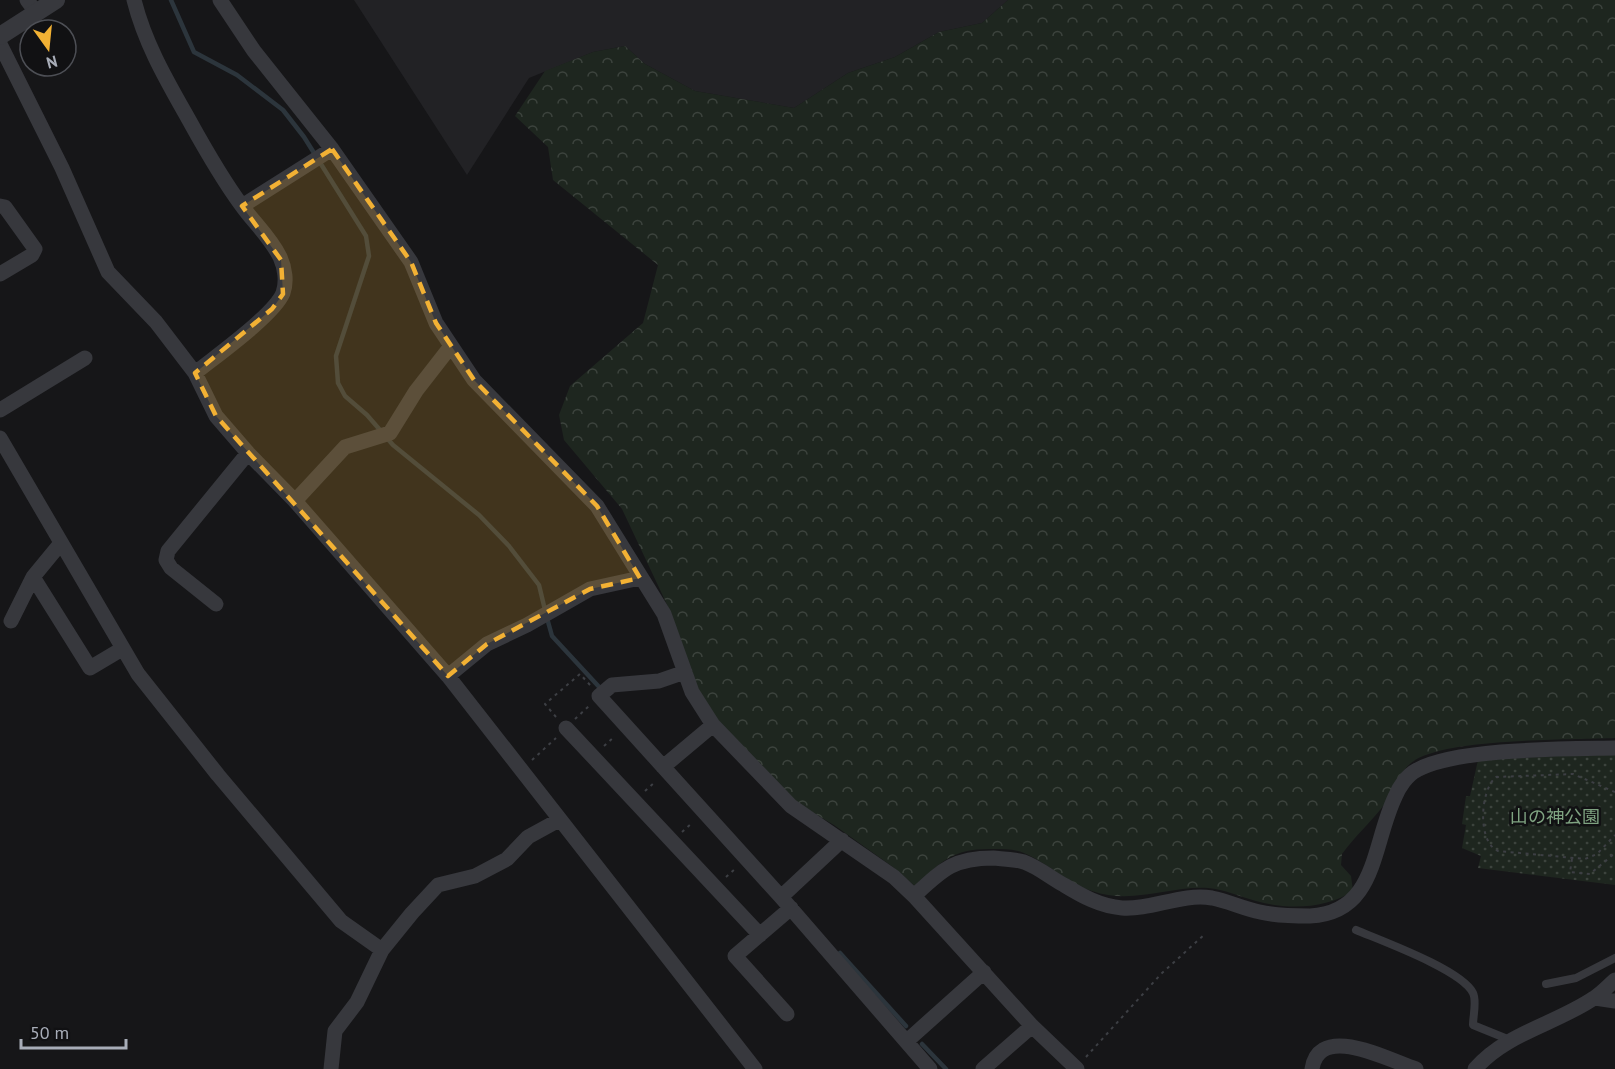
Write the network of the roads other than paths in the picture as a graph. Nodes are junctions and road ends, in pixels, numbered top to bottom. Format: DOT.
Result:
graph roads {
  1 [pos="56,0"];
  2 [pos="134,0"];
  3 [pos="220,0"];
  4 [pos="32,6"];
  5 [pos="0,36"];
  6 [pos="0,44"];
  7 [pos="322,156"];
  8 [pos="0,206"];
  9 [pos="242,206"];
  10 [pos="0,274"];
  11 [pos="451,346"];
  12 [pos="85,358"];
  13 [pos="195,373"];
  14 [pos="0,410"];
  15 [pos="0,438"];
  16 [pos="248,453"];
  17 [pos="295,501"];
  18 [pos="61,543"];
  19 [pos="33,577"];
  20 [pos="640,578"];
  21 [pos="216,604"];
  22 [pos="11,621"];
  23 [pos="122,649"];
  24 [pos="685,672"];
  25 [pos="448,676"];
  26 [pos="713,725"];
  27 [pos="566,728"];
  28 [pos="1615,748"];
  29 [pos="667,766"];
  30 [pos="559,820"];
  31 [pos="842,840"];
  32 [pos="914,896"];
  33 [pos="786,899"];
  34 [pos="1356,930"];
  35 [pos="760,935"];
  36 [pos="382,950"];
  37 [pos="1615,958"];
  38 [pos="984,972"];
  39 [pos="1615,980"];
  40 [pos="1546,984"];
  41 [pos="1594,998"];
  42 [pos="1615,1002"];
  43 [pos="786,1014"];
  44 [pos="1032,1026"];
  45 [pos="907,1041"];
  46 [pos="1512,1041"];
  47 [pos="332,1069"];
  48 [pos="755,1069"];
  49 [pos="930,1069"];
  50 [pos="983,1069"];
  51 [pos="1077,1069"];
  52 [pos="1312,1069"];
  53 [pos="1416,1069"];
  54 [pos="1475,1069"];
  1 -- 4 [label="street"];
  2 -- 9 [label="street"];
  3 -- 7 [label="street"];
  4 -- 5 [label="street"];
  6 -- 13 [label="street"];
  7 -- 9 [label="street"];
  7 -- 11 [label="street"];
  8 -- 10 [label="street"];
  9 -- 13 [label="street"];
  11 -- 17 [label="street"];
  11 -- 20 [label="street"];
  12 -- 14 [label="street"];
  13 -- 16 [label="street"];
  15 -- 18 [label="street"];
  16 -- 17 [label="street"];
  16 -- 21 [label="street"];
  17 -- 25 [label="street"];
  18 -- 19 [label="street"];
  18 -- 23 [label="street"];
  19 -- 22 [label="street"];
  19 -- 23 [label="street"];
  20 -- 24 [label="street"];
  20 -- 25 [label="street"];
  23 -- 36 [label="street"];
  24 -- 26 [label="street"];
  24 -- 29 [label="street"];
  25 -- 30 [label="street"];
  26 -- 29 [label="street"];
  26 -- 31 [label="street"];
  27 -- 35 [label="street"];
  28 -- 32 [label="street"];
  29 -- 33 [label="street"];
  30 -- 36 [label="street"];
  30 -- 48 [label="street"];
  31 -- 32 [label="street"];
  31 -- 33 [label="street"];
  32 -- 38 [label="street"];
  33 -- 35 [label="street"];
  33 -- 45 [label="street"];
  34 -- 46 [label="lane"];
  35 -- 43 [label="street"];
  36 -- 47 [label="street"];
  37 -- 40 [label="lane"];
  38 -- 44 [label="street"];
  38 -- 45 [label="street"];
  39 -- 41 [label="street"];
  41 -- 42 [label="street"];
  41 -- 46 [label="street"];
  44 -- 50 [label="street"];
  44 -- 51 [label="street"];
  45 -- 49 [label="street"];
  46 -- 54 [label="street"];
  52 -- 53 [label="street"];
}
